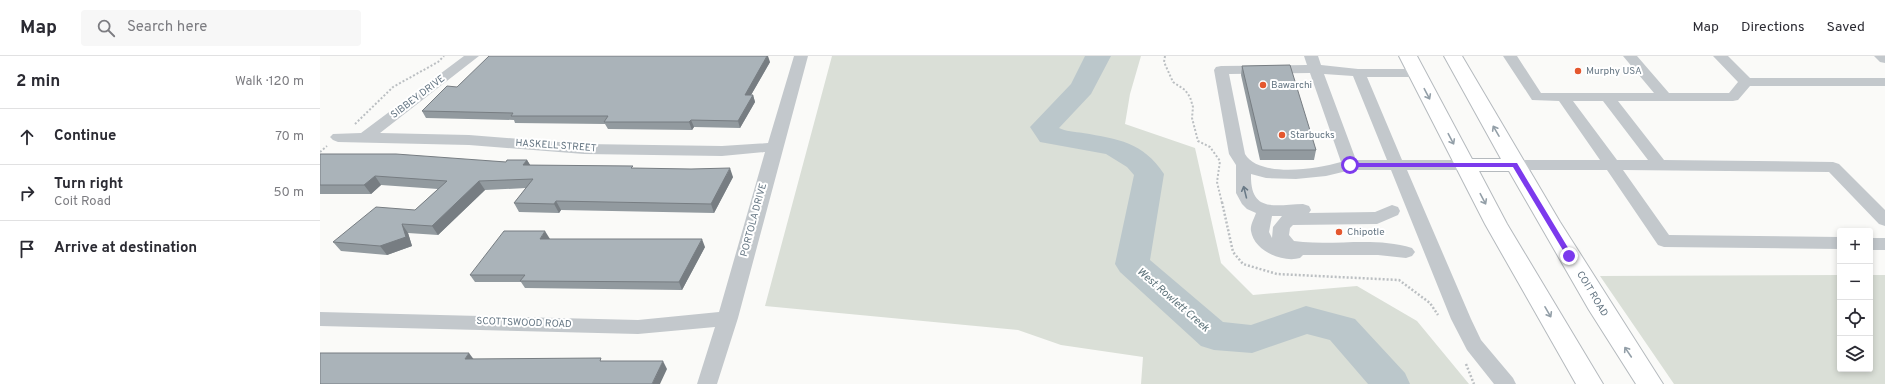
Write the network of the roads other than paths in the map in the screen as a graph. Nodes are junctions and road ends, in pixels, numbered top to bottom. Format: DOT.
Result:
graph roads {
  1 [pos="472,56"];
  2 [pos="800,56"];
  3 [pos="1408,56"];
  4 [pos="1453,56"];
  5 [pos="1510,56"];
  6 [pos="1630,56"];
  7 [pos="1720,56"];
  8 [pos="1881,56"];
  9 [pos="1885,59"];
  10 [pos="1313,63"];
  11 [pos="1358,73"];
  12 [pos="1416,73"];
  13 [pos="1746,82"];
  14 [pos="1885,82"];
  15 [pos="1563,97"];
  16 [pos="1607,97"];
  17 [pos="1666,98"];
  18 [pos="338,137"];
  19 [pos="364,138"];
  20 [pos="774,147"];
  21 [pos="1244,164"];
  22 [pos="1350,165"];
  23 [pos="1465,165"];
  24 [pos="1515,165"];
  25 [pos="1612,165"];
  26 [pos="1660,165"];
  27 [pos="1396,166"];
  28 [pos="1266,210"];
  29 [pos="1392,211"];
  30 [pos="1415,211"];
  31 [pos="1885,220"];
  32 [pos="1837,244"];
  33 [pos="1873,244"];
  34 [pos="1885,244"];
  35 [pos="1432,251"];
  36 [pos="1406,252"];
  37 [pos="728,318"];
  38 [pos="320,319"];
  39 [pos="707,384"];
  40 [pos="1506,384"];
  41 [pos="1590,384"];
  42 [pos="1650,384"];
  1 -- 19 [label="street, SIBBEY DRIVE"];
  2 -- 20 [label="street, PORTOLA DRIVE"];
  3 -- 12 [label="main road"];
  24 -- 4 [label="main road, COIT ROAD, one-way"];
  5 -- 15 [label="street"];
  6 -- 17 [label="street"];
  7 -- 13 [label="street"];
  8 -- 9 [label="street"];
  10 -- 11 [label="street"];
  10 -- 21 [label="street"];
  10 -- 22 [label="street"];
  11 -- 12 [label="street"];
  11 -- 27 [label="street"];
  12 -- 23 [label="main road, one-way"];
  13 -- 14 [label="street"];
  13 -- 17 [label="street"];
  15 -- 16 [label="street"];
  15 -- 25 [label="street"];
  16 -- 17 [label="street"];
  16 -- 26 [label="street"];
  18 -- 19 [label="street, HASKELL STREET"];
  19 -- 20 [label="street, HASKELL STREET"];
  20 -- 37 [label="street, PORTOLA DRIVE"];
  21 -- 22 [label="street"];
  28 -- 21 [label="street, one-way"];
  22 -- 27 [label="street"];
  23 -- 24 [label="main road"];
  23 -- 27 [label="street"];
  23 -- 41 [label="main road, one-way"];
  24 -- 25 [label="street"];
  42 -- 24 [label="main road, COIT ROAD, one-way"];
  25 -- 26 [label="street"];
  25 -- 32 [label="street"];
  26 -- 31 [label="street"];
  27 -- 30 [label="street"];
  28 -- 29 [label="street"];
  28 -- 36 [label="street"];
  29 -- 30 [label="street"];
  29 -- 36 [label="street"];
  30 -- 35 [label="street"];
  33 -- 34 [label="street"];
  35 -- 36 [label="street"];
  35 -- 40 [label="street"];
  37 -- 38 [label="street, SCOTTSWOOD ROAD"];
  37 -- 39 [label="street, PORTOLA DRIVE"];
}
